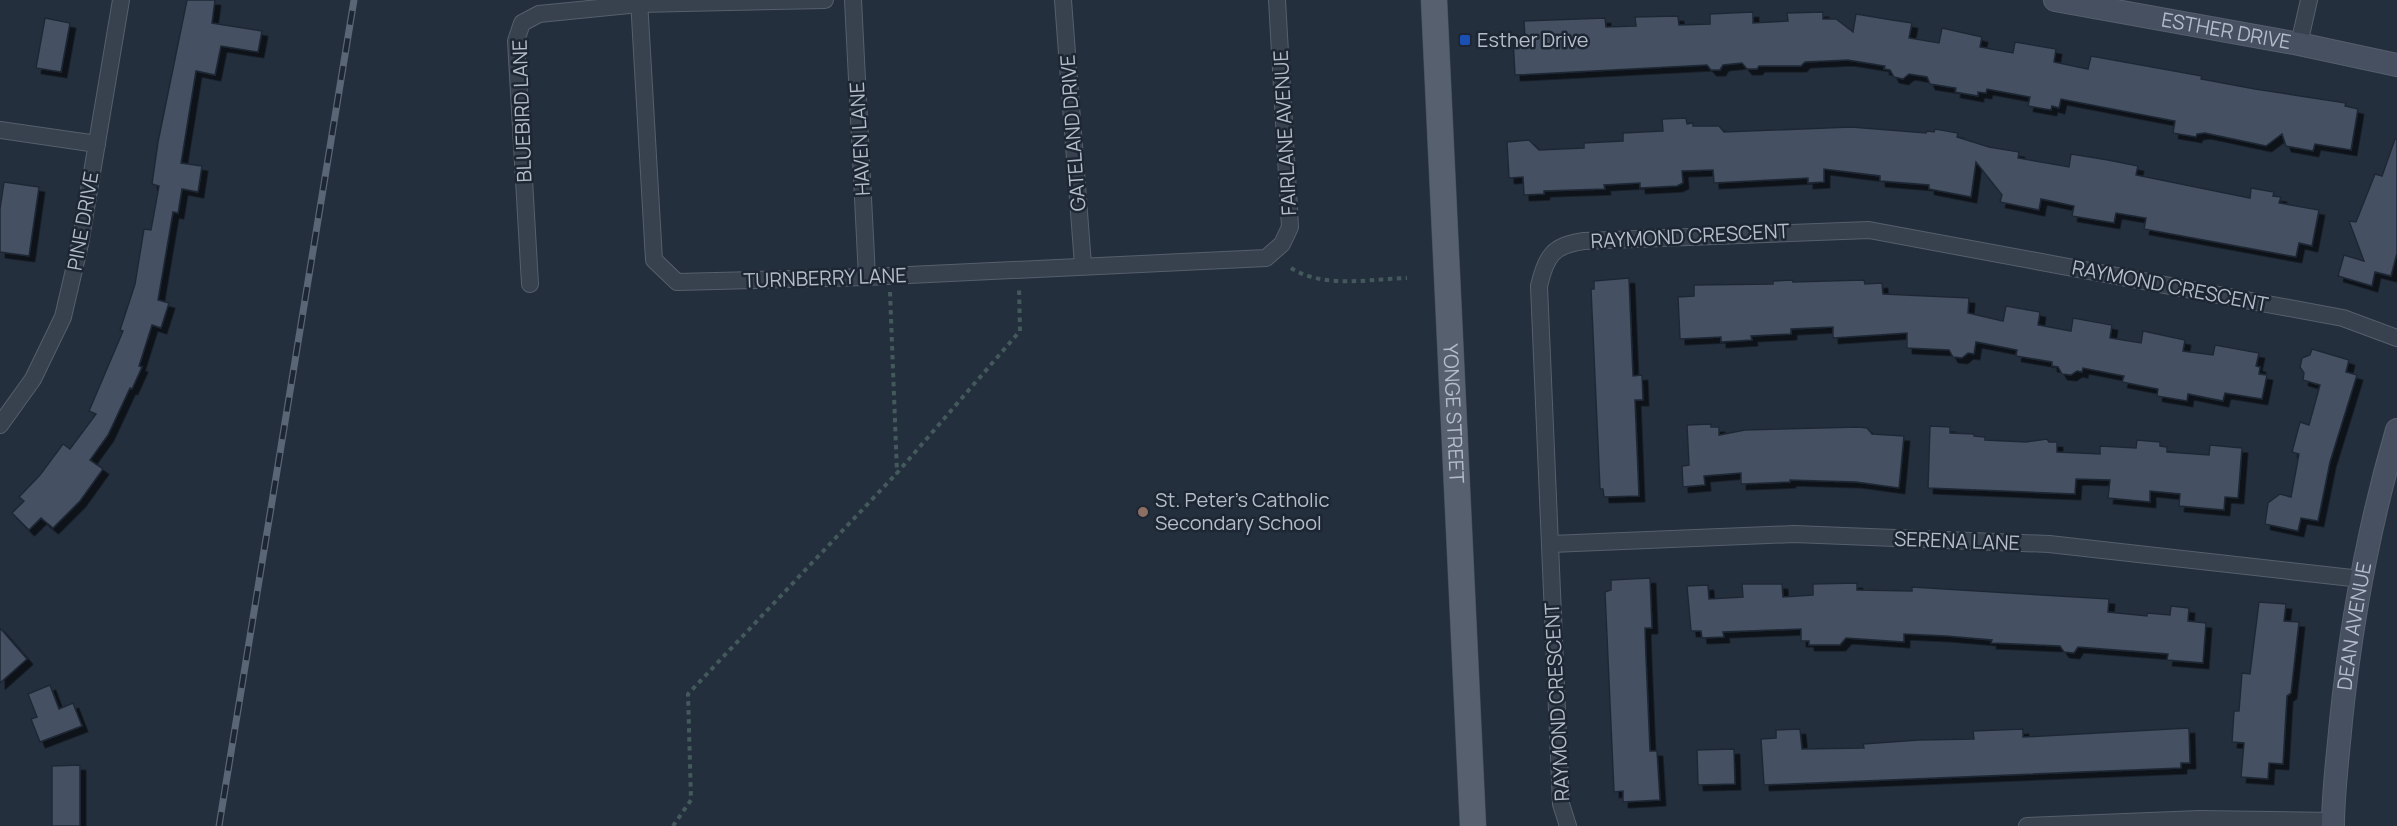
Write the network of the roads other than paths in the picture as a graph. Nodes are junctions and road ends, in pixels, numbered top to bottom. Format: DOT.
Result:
graph roads {
  1 [pos="121,0"];
  2 [pos="825,0"];
  3 [pos="853,0"];
  4 [pos="1063,0"];
  5 [pos="1277,0"];
  6 [pos="1434,0"];
  7 [pos="2055,0"];
  8 [pos="2308,0"];
  9 [pos="639,2"];
  10 [pos="2299,44"];
  11 [pos="2397,65"];
  12 [pos="0,130"];
  13 [pos="97,144"];
  14 [pos="1266,258"];
  15 [pos="1083,265"];
  16 [pos="867,277"];
  17 [pos="530,284"];
  18 [pos="2397,338"];
  19 [pos="0,425"];
  20 [pos="2397,430"];
  21 [pos="1551,544"];
  22 [pos="2361,579"];
  23 [pos="2333,824"];
  24 [pos="1473,826"];
  25 [pos="1568,826"];
  26 [pos="2027,826"];
  1 -- 13 [label="street, PINE DRIVE"];
  2 -- 9 [label="street, BLUEBIRD LANE"];
  3 -- 16 [label="street, HAVEN LANE"];
  4 -- 15 [label="street, GATELAND DRIVE"];
  5 -- 14 [label="street, FAIRLANE AVENUE"];
  6 -- 24 [label="main road, YONGE STREET"];
  7 -- 10 [label="street, ESTHER DRIVE"];
  8 -- 10 [label="street"];
  9 -- 16 [label="street, TURNBERRY LANE"];
  9 -- 17 [label="street, BLUEBIRD LANE"];
  10 -- 11 [label="street, ESTHER DRIVE"];
  12 -- 13 [label="street"];
  13 -- 19 [label="street, PINE DRIVE"];
  14 -- 15 [label="street, TURNBERRY LANE"];
  15 -- 16 [label="street, TURNBERRY LANE"];
  18 -- 21 [label="street, RAYMOND CRESCENT"];
  20 -- 22 [label="street, DEAN AVENUE"];
  21 -- 22 [label="street, SERENA LANE"];
  21 -- 25 [label="street, RAYMOND CRESCENT"];
  22 -- 23 [label="street, DEAN AVENUE"];
  23 -- 26 [label="street"];
}
